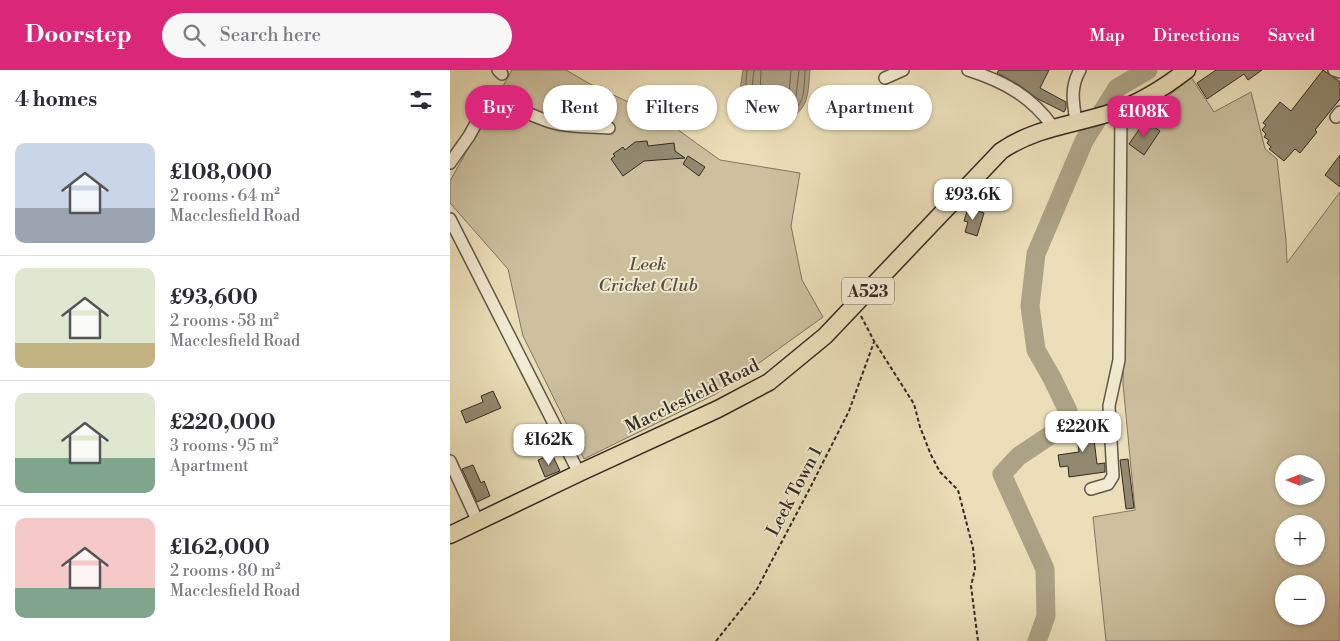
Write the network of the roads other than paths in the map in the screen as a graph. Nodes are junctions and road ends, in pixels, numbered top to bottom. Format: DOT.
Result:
graph roads {
  1 [pos="903,70"];
  2 [pos="968,70"];
  3 [pos="1080,70"];
  4 [pos="1187,70"];
  5 [pos="1334,70"];
  6 [pos="1340,72"];
  7 [pos="885,78"];
  8 [pos="1117,111"];
  9 [pos="543,119"];
  10 [pos="1079,120"];
  11 [pos="1053,127"];
  12 [pos="450,163"];
  13 [pos="450,220"];
  14 [pos="450,461"];
  15 [pos="579,473"];
  16 [pos="1091,489"];
  17 [pos="478,522"];
  18 [pos="450,535"];
  1 -- 7 [label="street"];
  2 -- 11 [label="street"];
  3 -- 10 [label="street"];
  4 -- 8 [label="highway, Macclesfield Road / A523"];
  5 -- 6 [label="street"];
  8 -- 10 [label="highway, Macclesfield Road / A523"];
  8 -- 16 [label="street"];
  9 -- 12 [label="street"];
  10 -- 11 [label="highway, Macclesfield Road / A523"];
  11 -- 15 [label="highway, Macclesfield Road / A523"];
  13 -- 15 [label="street"];
  14 -- 17 [label="street"];
  15 -- 17 [label="highway, Macclesfield Road / A523"];
  17 -- 18 [label="highway, Macclesfield Road / A523"];
}
